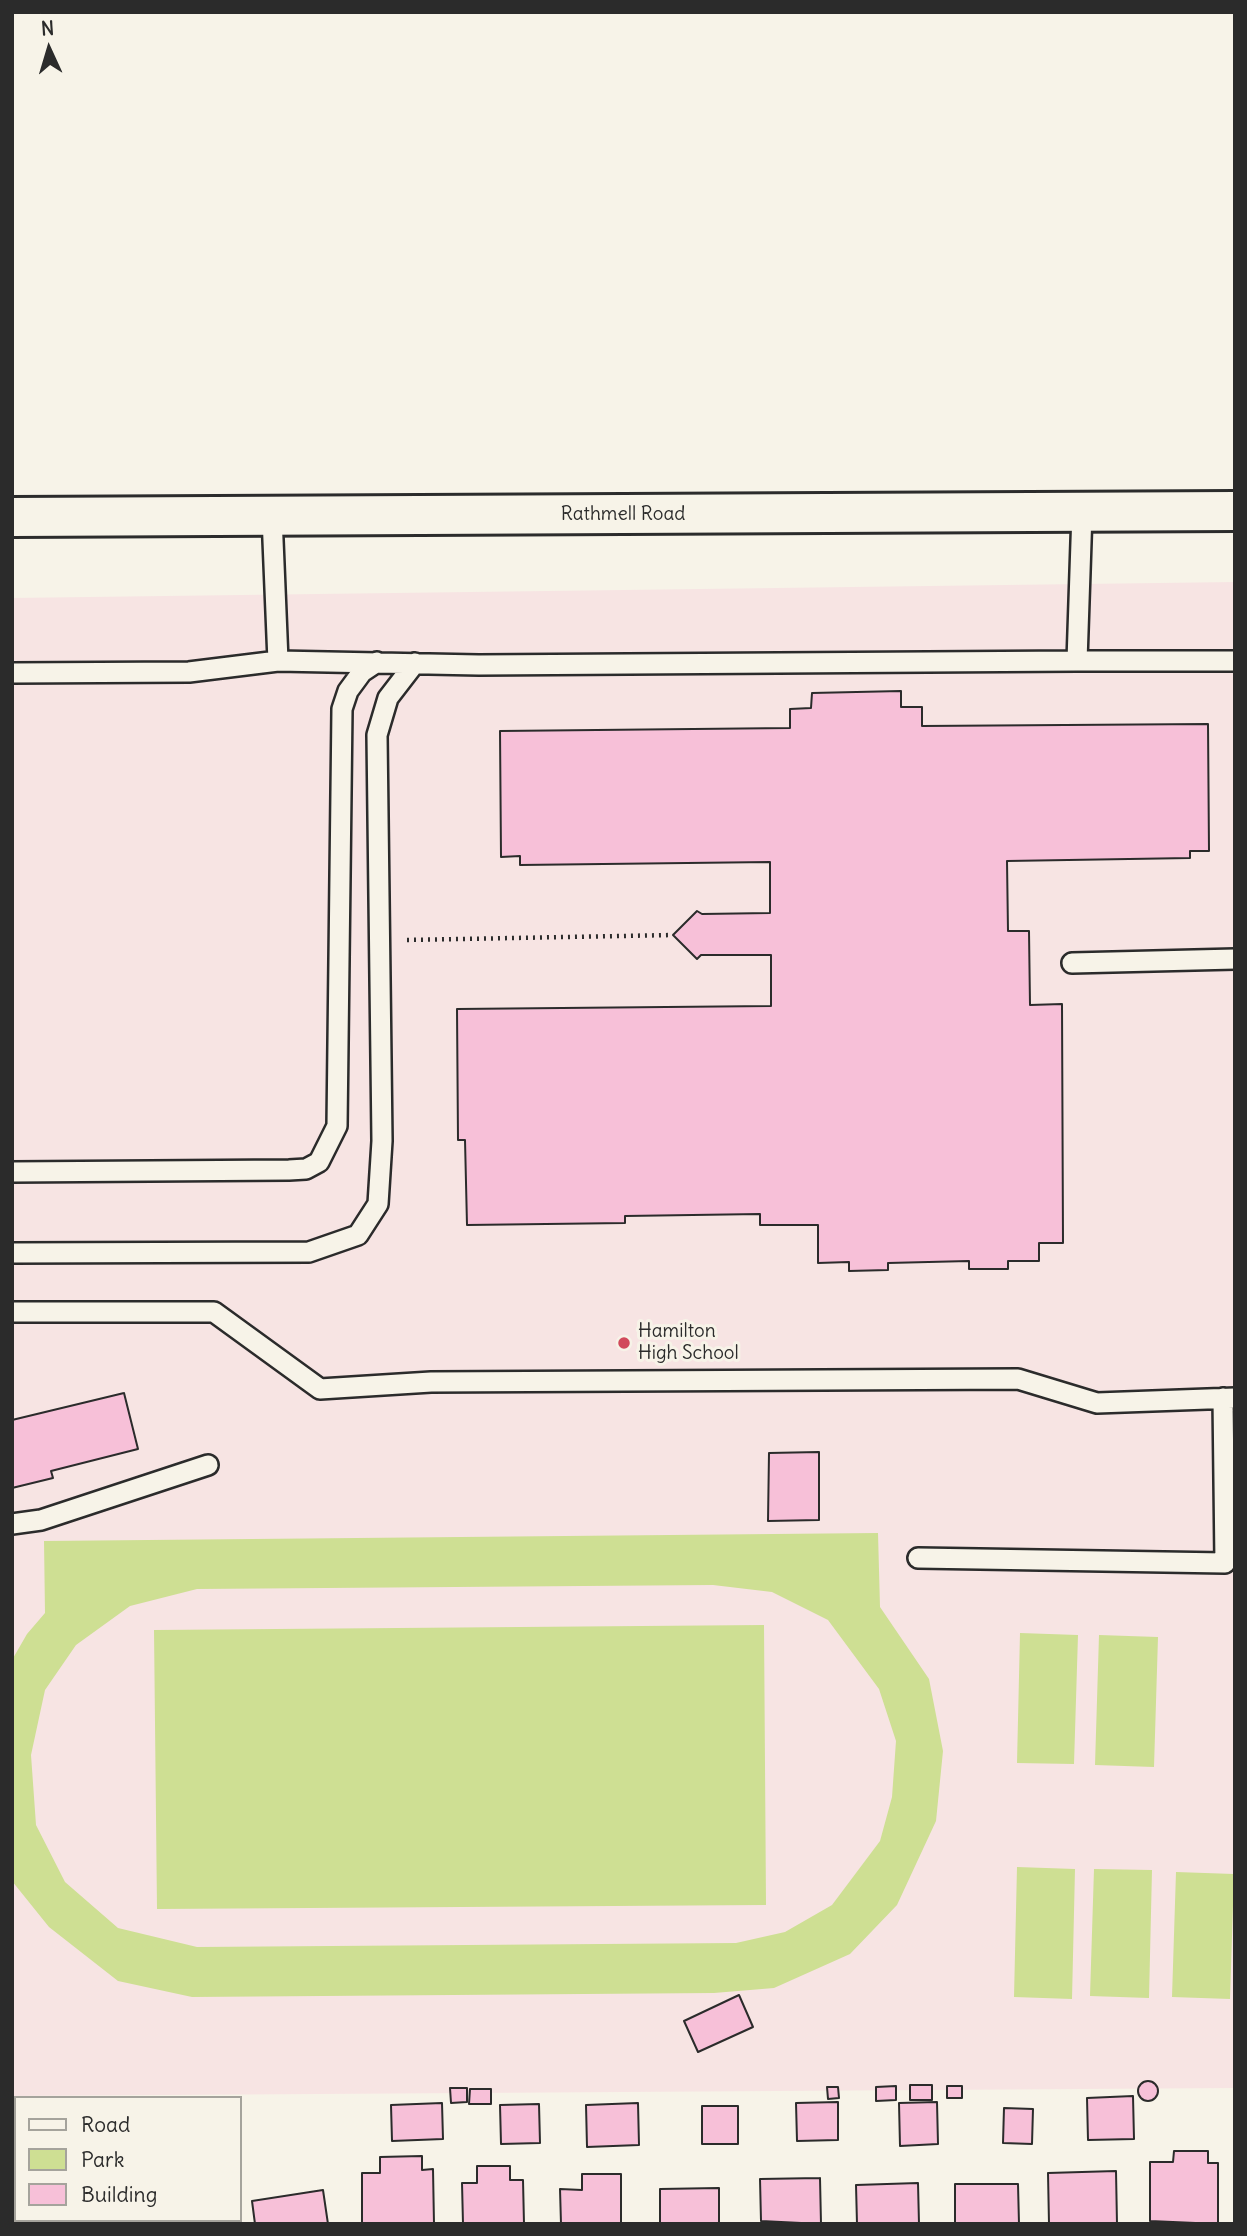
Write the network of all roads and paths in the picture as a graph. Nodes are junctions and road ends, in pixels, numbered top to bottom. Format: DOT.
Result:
graph roads {
  1 [pos="1235,511"];
  2 [pos="1082,512"];
  3 [pos="272,516"];
  4 [pos="12,517"];
  5 [pos="278,661"];
  6 [pos="1077,661"];
  7 [pos="1235,661"];
  8 [pos="377,662"];
  9 [pos="415,663"];
  10 [pos="12,673"];
  11 [pos="673,935"];
  12 [pos="381,940"];
  13 [pos="1235,959"];
  14 [pos="1072,963"];
  15 [pos="12,1172"];
  16 [pos="12,1253"];
  17 [pos="12,1312"];
  18 [pos="1229,1398"];
  19 [pos="208,1465"];
  20 [pos="12,1524"];
  21 [pos="918,1558"];
  1 -- 2 [label="street, Rathmell Road"];
  2 -- 3 [label="street, Rathmell Road"];
  2 -- 6 [label="lane"];
  3 -- 4 [label="street, Rathmell Road"];
  3 -- 5 [label="lane"];
  5 -- 8 [label="lane"];
  5 -- 10 [label="lane"];
  6 -- 7 [label="lane"];
  6 -- 9 [label="lane"];
  8 -- 9 [label="lane"];
  8 -- 15 [label="lane"];
  9 -- 12 [label="lane"];
  11 -- 12 [label="path"];
  12 -- 16 [label="lane"];
  13 -- 14 [label="lane"];
  17 -- 18 [label="lane"];
  18 -- 21 [label="lane"];
  19 -- 20 [label="lane"];
}
